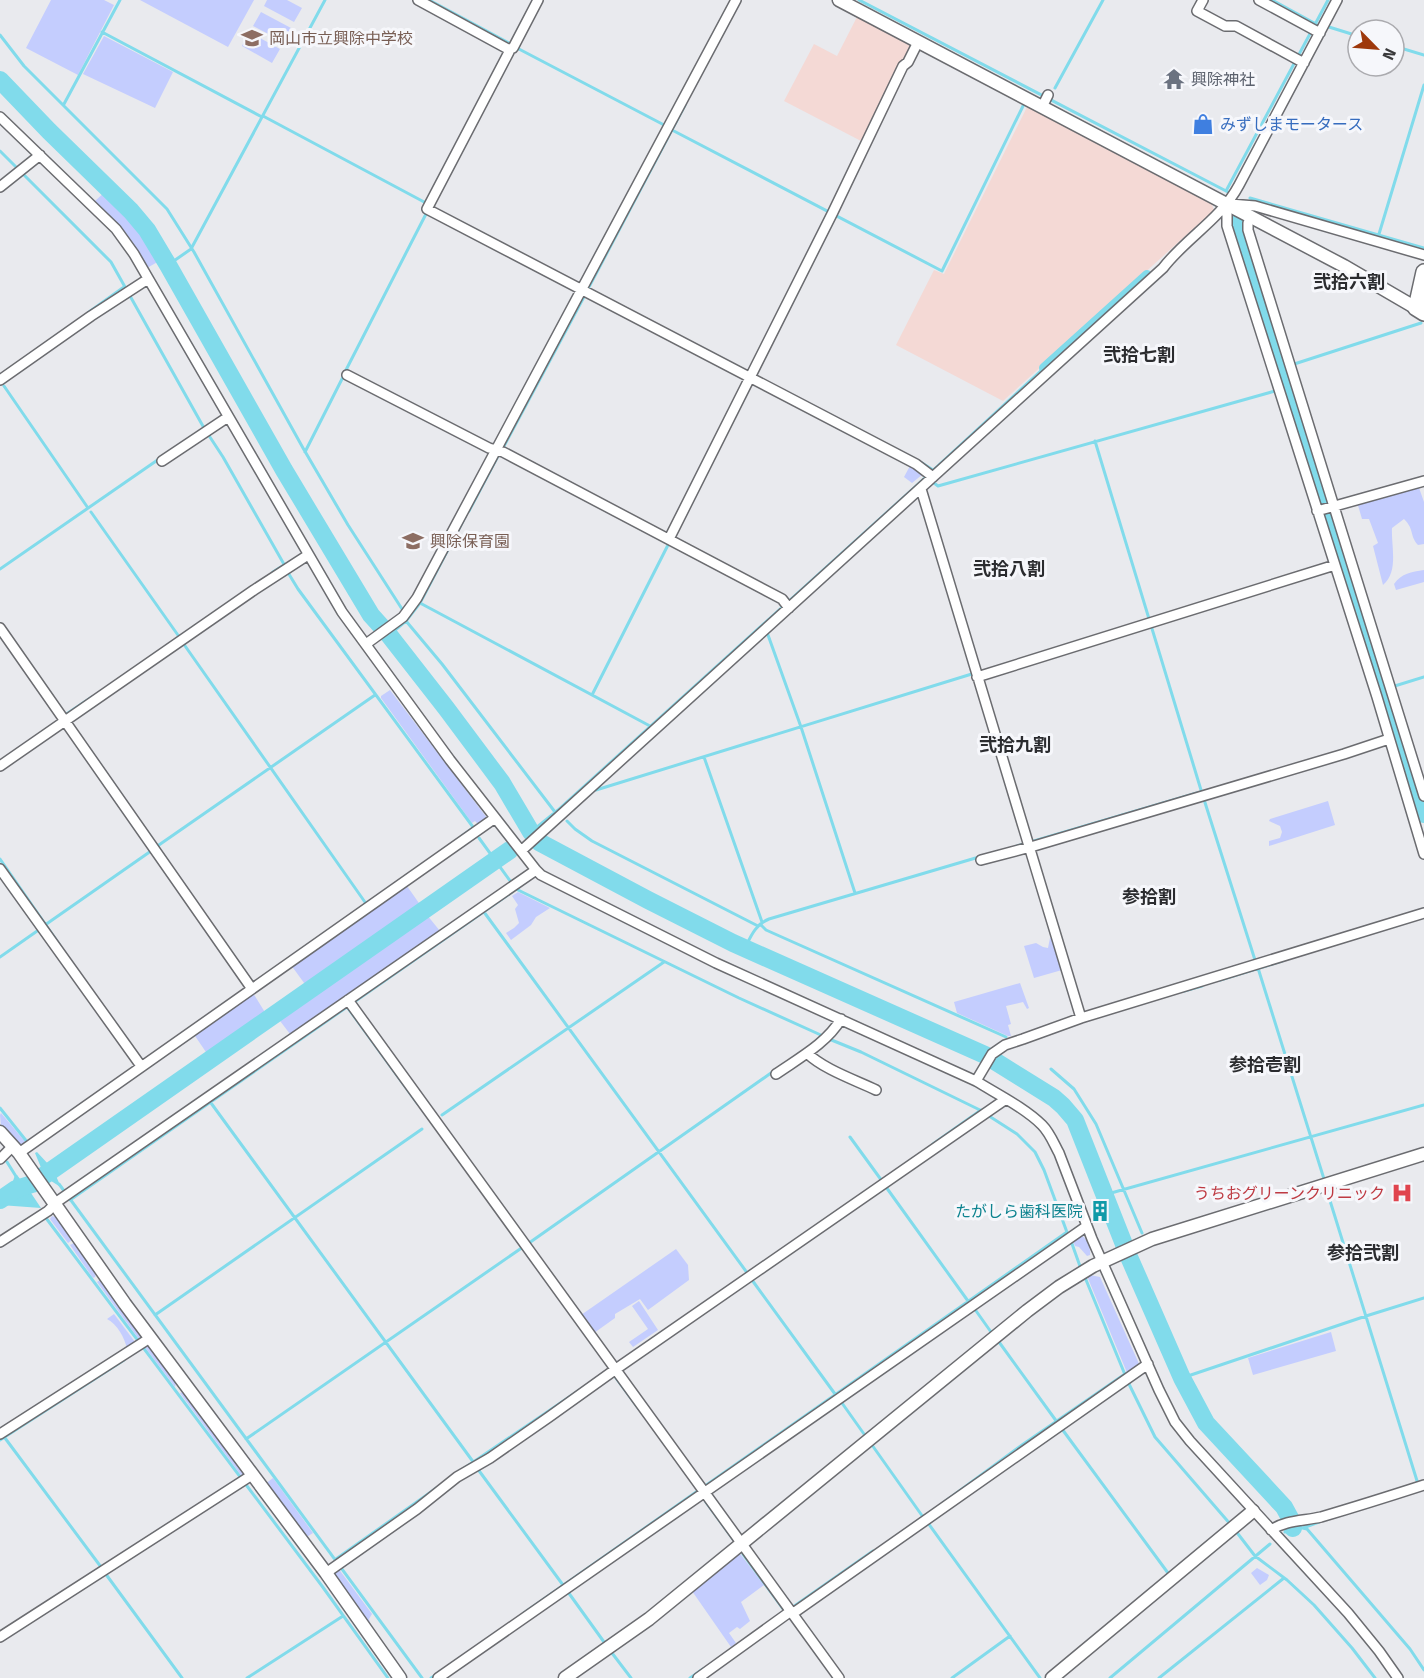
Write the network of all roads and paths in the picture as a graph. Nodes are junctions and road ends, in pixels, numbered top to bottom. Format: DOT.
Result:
graph roads {
  1 [pos="418,0"];
  2 [pos="538,0"];
  3 [pos="736,0"];
  4 [pos="839,0"];
  5 [pos="1203,0"];
  6 [pos="1259,0"];
  7 [pos="1337,0"];
  8 [pos="1316,31"];
  9 [pos="918,42"];
  10 [pos="508,49"];
  11 [pos="1300,61"];
  12 [pos="0,117"];
  13 [pos="40,155"];
  14 [pos="0,186"];
  15 [pos="1227,204"];
  16 [pos="1248,223"];
  17 [pos="1424,255"];
  18 [pos="1424,272"];
  19 [pos="148,279"];
  20 [pos="582,291"];
  21 [pos="1420,310"];
  22 [pos="347,375"];
  23 [pos="749,376"];
  24 [pos="0,380"];
  25 [pos="228,417"];
  26 [pos="497,450"];
  27 [pos="162,461"];
  28 [pos="931,474"];
  29 [pos="1424,480"];
  30 [pos="921,489"];
  31 [pos="1328,506"];
  32 [pos="670,540"];
  33 [pos="308,555"];
  34 [pos="1335,565"];
  35 [pos="1355,598"];
  36 [pos="787,605"];
  37 [pos="0,628"];
  38 [pos="1365,632"];
  39 [pos="366,644"];
  40 [pos="976,674"];
  41 [pos="65,721"];
  42 [pos="1389,739"];
  43 [pos="0,766"];
  44 [pos="1424,796"];
  45 [pos="495,818"];
  46 [pos="1028,846"];
  47 [pos="524,849"];
  48 [pos="1424,854"];
  49 [pos="981,860"];
  50 [pos="0,869"];
  51 [pos="536,870"];
  52 [pos="1424,914"];
  53 [pos="250,987"];
  54 [pos="350,1003"];
  55 [pos="1081,1018"];
  56 [pos="841,1019"];
  57 [pos="807,1053"];
  58 [pos="141,1066"];
  59 [pos="776,1074"];
  60 [pos="976,1081"];
  61 [pos="876,1090"];
  62 [pos="1006,1099"];
  63 [pos="0,1132"];
  64 [pos="16,1150"];
  65 [pos="1424,1154"];
  66 [pos="0,1159"];
  67 [pos="62,1198"];
  68 [pos="1087,1226"];
  69 [pos="0,1242"];
  70 [pos="1102,1261"];
  71 [pos="144,1342"];
  72 [pos="1148,1364"];
  73 [pos="616,1369"];
  74 [pos="2,1433"];
  75 [pos="246,1479"];
  76 [pos="1424,1485"];
  77 [pos="704,1492"];
  78 [pos="1253,1511"];
  79 [pos="1271,1530"];
  80 [pos="742,1543"];
  81 [pos="334,1567"];
  82 [pos="791,1612"];
  83 [pos="0,1637"];
  84 [pos="400,1678"];
  85 [pos="438,1678"];
  86 [pos="565,1678"];
  87 [pos="698,1678"];
  88 [pos="839,1678"];
  89 [pos="1052,1678"];
  90 [pos="1398,1678"];
  1 -- 10 [label="street"];
  2 -- 10 [label="street"];
  3 -- 20 [label="street"];
  4 -- 9 [label="street"];
  5 -- 11 [label="street"];
  6 -- 8 [label="street"];
  7 -- 8 [label="street"];
  8 -- 11 [label="street"];
  9 -- 15 [label="street"];
  9 -- 23 [label="street"];
  10 -- 20 [label="street"];
  11 -- 15 [label="street"];
  12 -- 13 [label="street"];
  13 -- 14 [label="street"];
  13 -- 19 [label="street"];
  15 -- 17 [label="street"];
  15 -- 21 [label="street"];
  15 -- 28 [label="street"];
  15 -- 31 [label="street"];
  16 -- 31 [label="street"];
  18 -- 21 [label="main road"];
  19 -- 24 [label="street"];
  19 -- 25 [label="street"];
  20 -- 23 [label="street"];
  20 -- 26 [label="street"];
  22 -- 26 [label="street"];
  23 -- 28 [label="street"];
  23 -- 32 [label="street"];
  25 -- 27 [label="street"];
  25 -- 33 [label="street"];
  26 -- 32 [label="street"];
  26 -- 39 [label="street"];
  28 -- 30 [label="street"];
  29 -- 31 [label="street"];
  30 -- 36 [label="street"];
  30 -- 40 [label="street"];
  31 -- 34 [label="street"];
  31 -- 35 [label="street"];
  32 -- 36 [label="street"];
  33 -- 39 [label="street"];
  33 -- 41 [label="street"];
  34 -- 35 [label="street"];
  34 -- 40 [label="street"];
  35 -- 38 [label="street"];
  35 -- 38 [label="street"];
  36 -- 47 [label="street"];
  37 -- 41 [label="street"];
  38 -- 42 [label="street"];
  38 -- 44 [label="street"];
  39 -- 45 [label="street"];
  40 -- 46 [label="street"];
  41 -- 43 [label="street"];
  41 -- 53 [label="street"];
  42 -- 46 [label="street"];
  42 -- 48 [label="street"];
  45 -- 47 [label="street"];
  45 -- 53 [label="street"];
  46 -- 49 [label="street"];
  46 -- 55 [label="street"];
  47 -- 51 [label="street"];
  50 -- 58 [label="street"];
  51 -- 54 [label="street"];
  51 -- 56 [label="street"];
  52 -- 55 [label="street"];
  53 -- 58 [label="street"];
  54 -- 67 [label="street"];
  54 -- 73 [label="street"];
  55 -- 60 [label="street"];
  56 -- 57 [label="street"];
  56 -- 60 [label="street"];
  57 -- 59 [label="street"];
  57 -- 61 [label="street"];
  58 -- 64 [label="street"];
  60 -- 62 [label="street"];
  62 -- 68 [label="street"];
  62 -- 73 [label="street"];
  63 -- 64 [label="street"];
  64 -- 66 [label="street"];
  64 -- 67 [label="street"];
  65 -- 70 [label="street"];
  67 -- 69 [label="street"];
  67 -- 71 [label="street"];
  68 -- 70 [label="street"];
  68 -- 77 [label="street"];
  70 -- 72 [label="street"];
  70 -- 80 [label="street"];
  71 -- 74 [label="street"];
  71 -- 75 [label="street"];
  72 -- 78 [label="street"];
  72 -- 82 [label="street"];
  73 -- 77 [label="street"];
  73 -- 81 [label="street"];
  75 -- 81 [label="street"];
  75 -- 83 [label="street"];
  76 -- 79 [label="street"];
  77 -- 80 [label="street"];
  77 -- 85 [label="street"];
  78 -- 79 [label="street"];
  78 -- 89 [label="street"];
  79 -- 90 [label="street"];
  80 -- 82 [label="street"];
  80 -- 86 [label="street"];
  81 -- 84 [label="street"];
  82 -- 87 [label="street"];
  82 -- 88 [label="street"];
}
